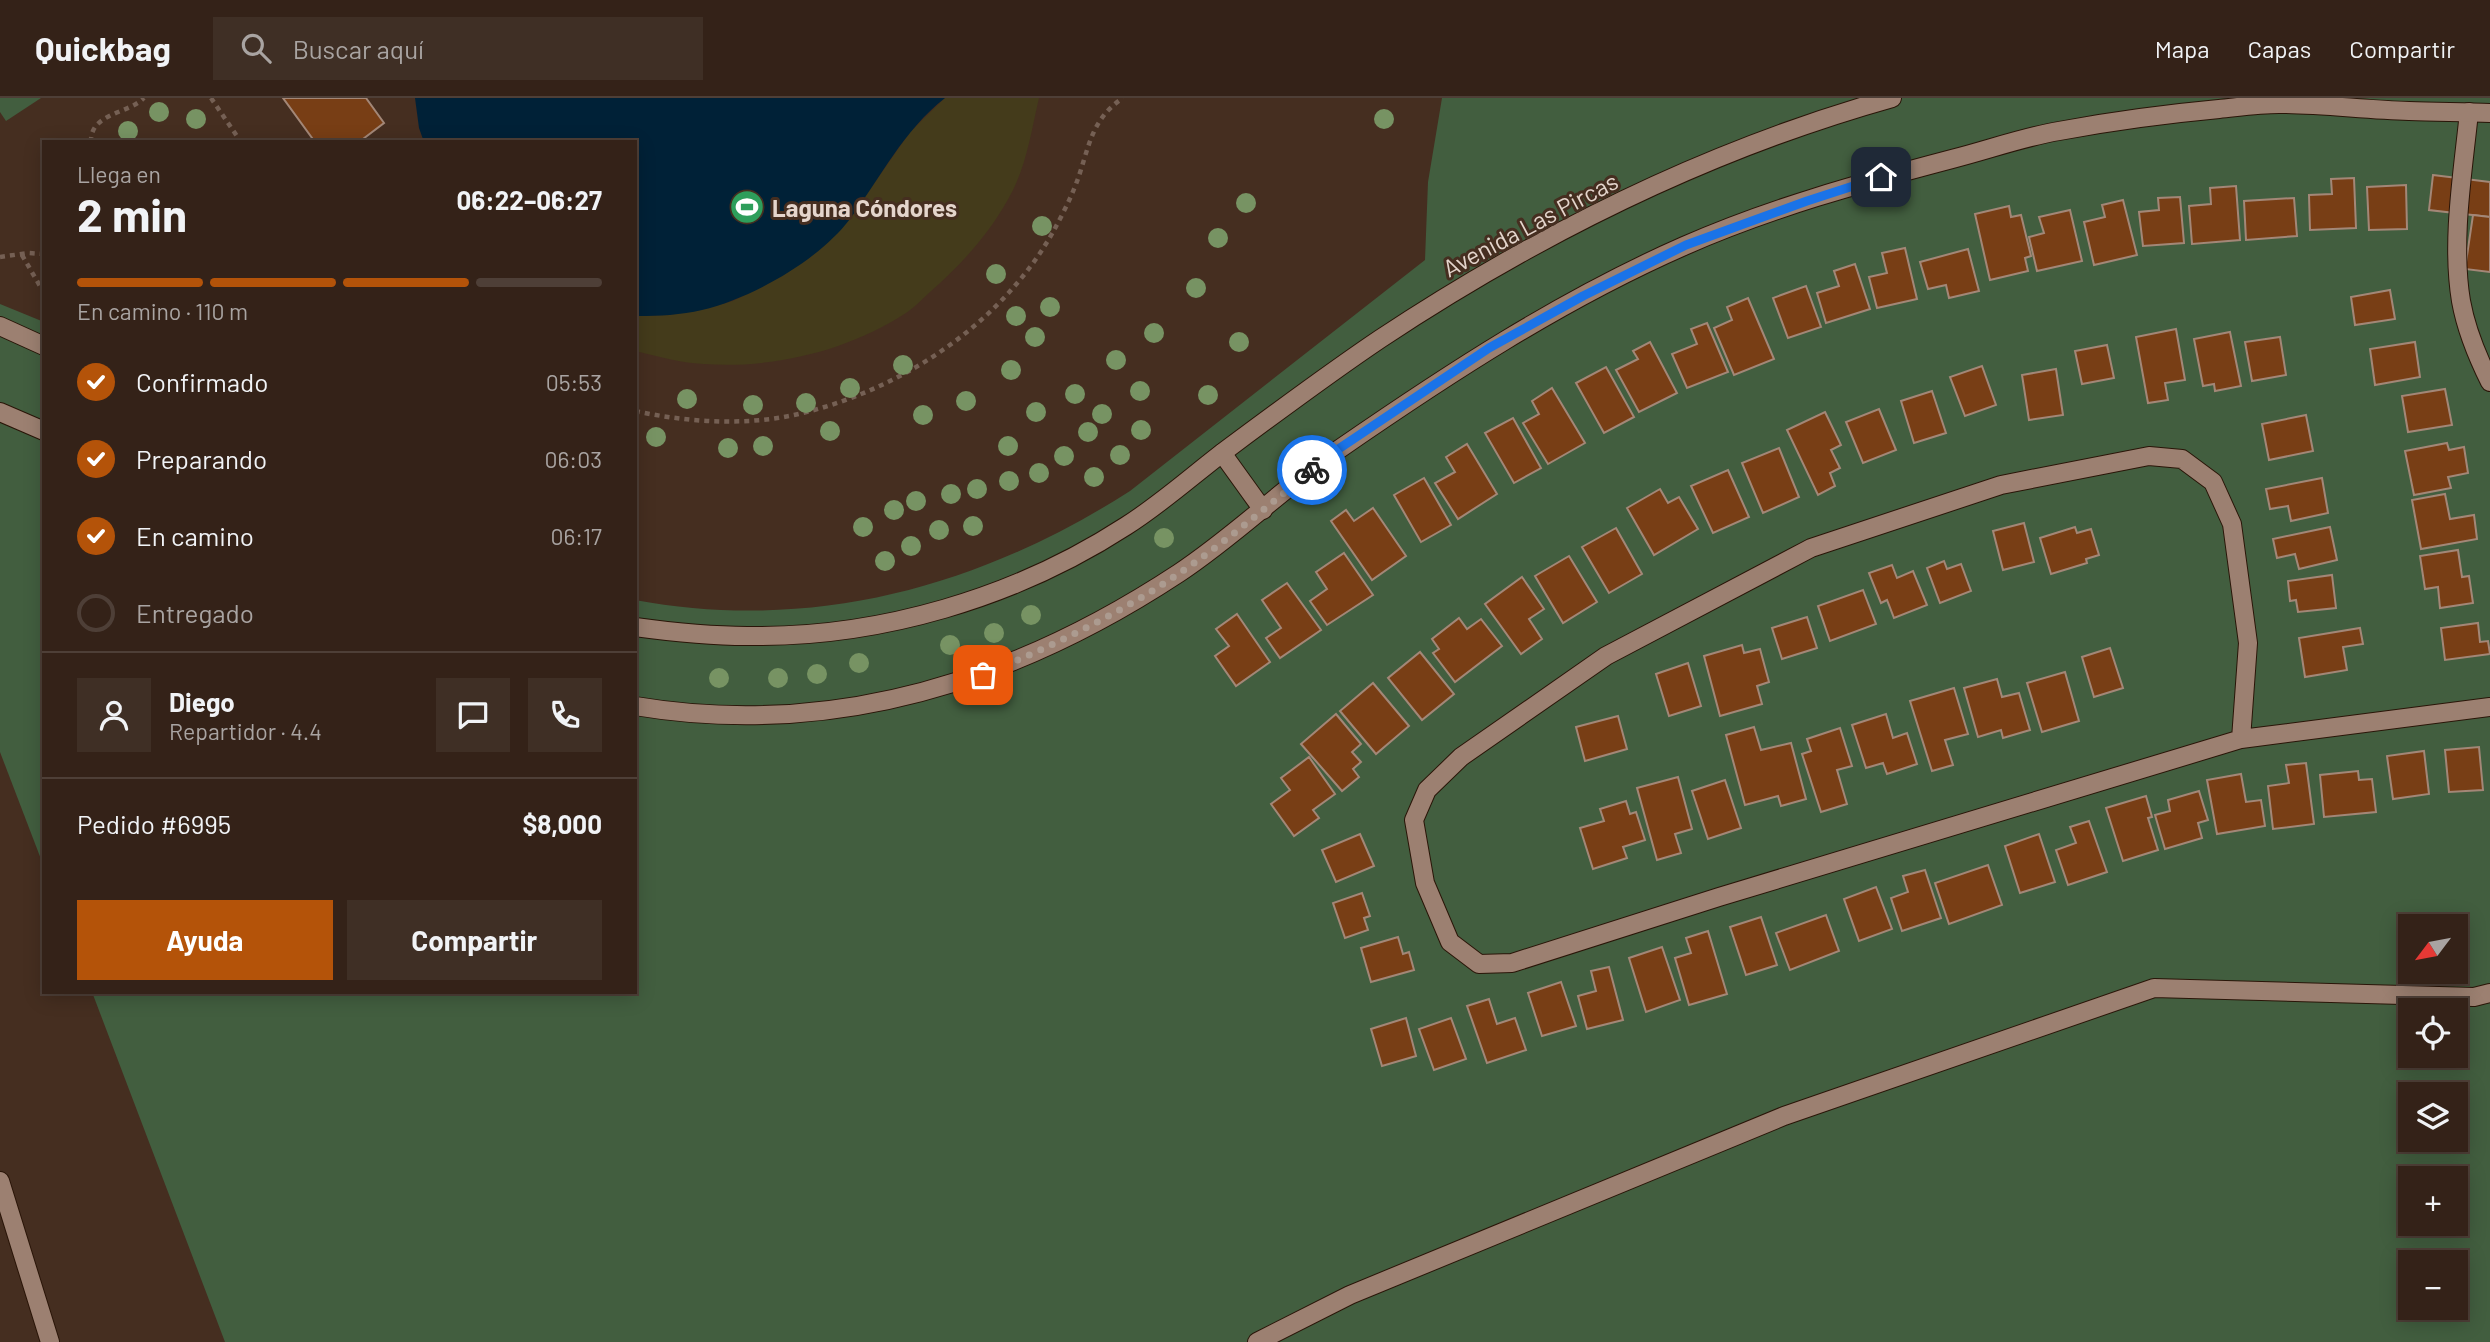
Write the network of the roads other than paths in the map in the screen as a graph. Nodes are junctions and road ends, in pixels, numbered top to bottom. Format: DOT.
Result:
graph roads {
  1 [pos="1892,98"];
  2 [pos="2469,112"];
  3 [pos="2490,113"];
  4 [pos="0,326"];
  5 [pos="42,345"];
  6 [pos="2490,382"];
  7 [pos="0,412"];
  8 [pos="42,430"];
  9 [pos="1223,453"];
  10 [pos="1263,510"];
  11 [pos="637,627"];
  12 [pos="637,706"];
  13 [pos="2490,707"];
  14 [pos="2241,739"];
  15 [pos="2490,993"];
  16 [pos="1,1185"];
  17 [pos="50,1342"];
  18 [pos="1258,1342"];
  1 -- 9 [label="street, Avenida Las Pircas"];
  2 -- 3 [label="street"];
  2 -- 6 [label="street"];
  2 -- 10 [label="street"];
  4 -- 5 [label="street"];
  7 -- 8 [label="street"];
  9 -- 10 [label="street"];
  9 -- 11 [label="street, Avenida Las Pircas"];
  10 -- 12 [label="street"];
  13 -- 14 [label="street"];
  14 -- 14 [label="street"];
  15 -- 18 [label="street"];
  16 -- 17 [label="street"];
}
